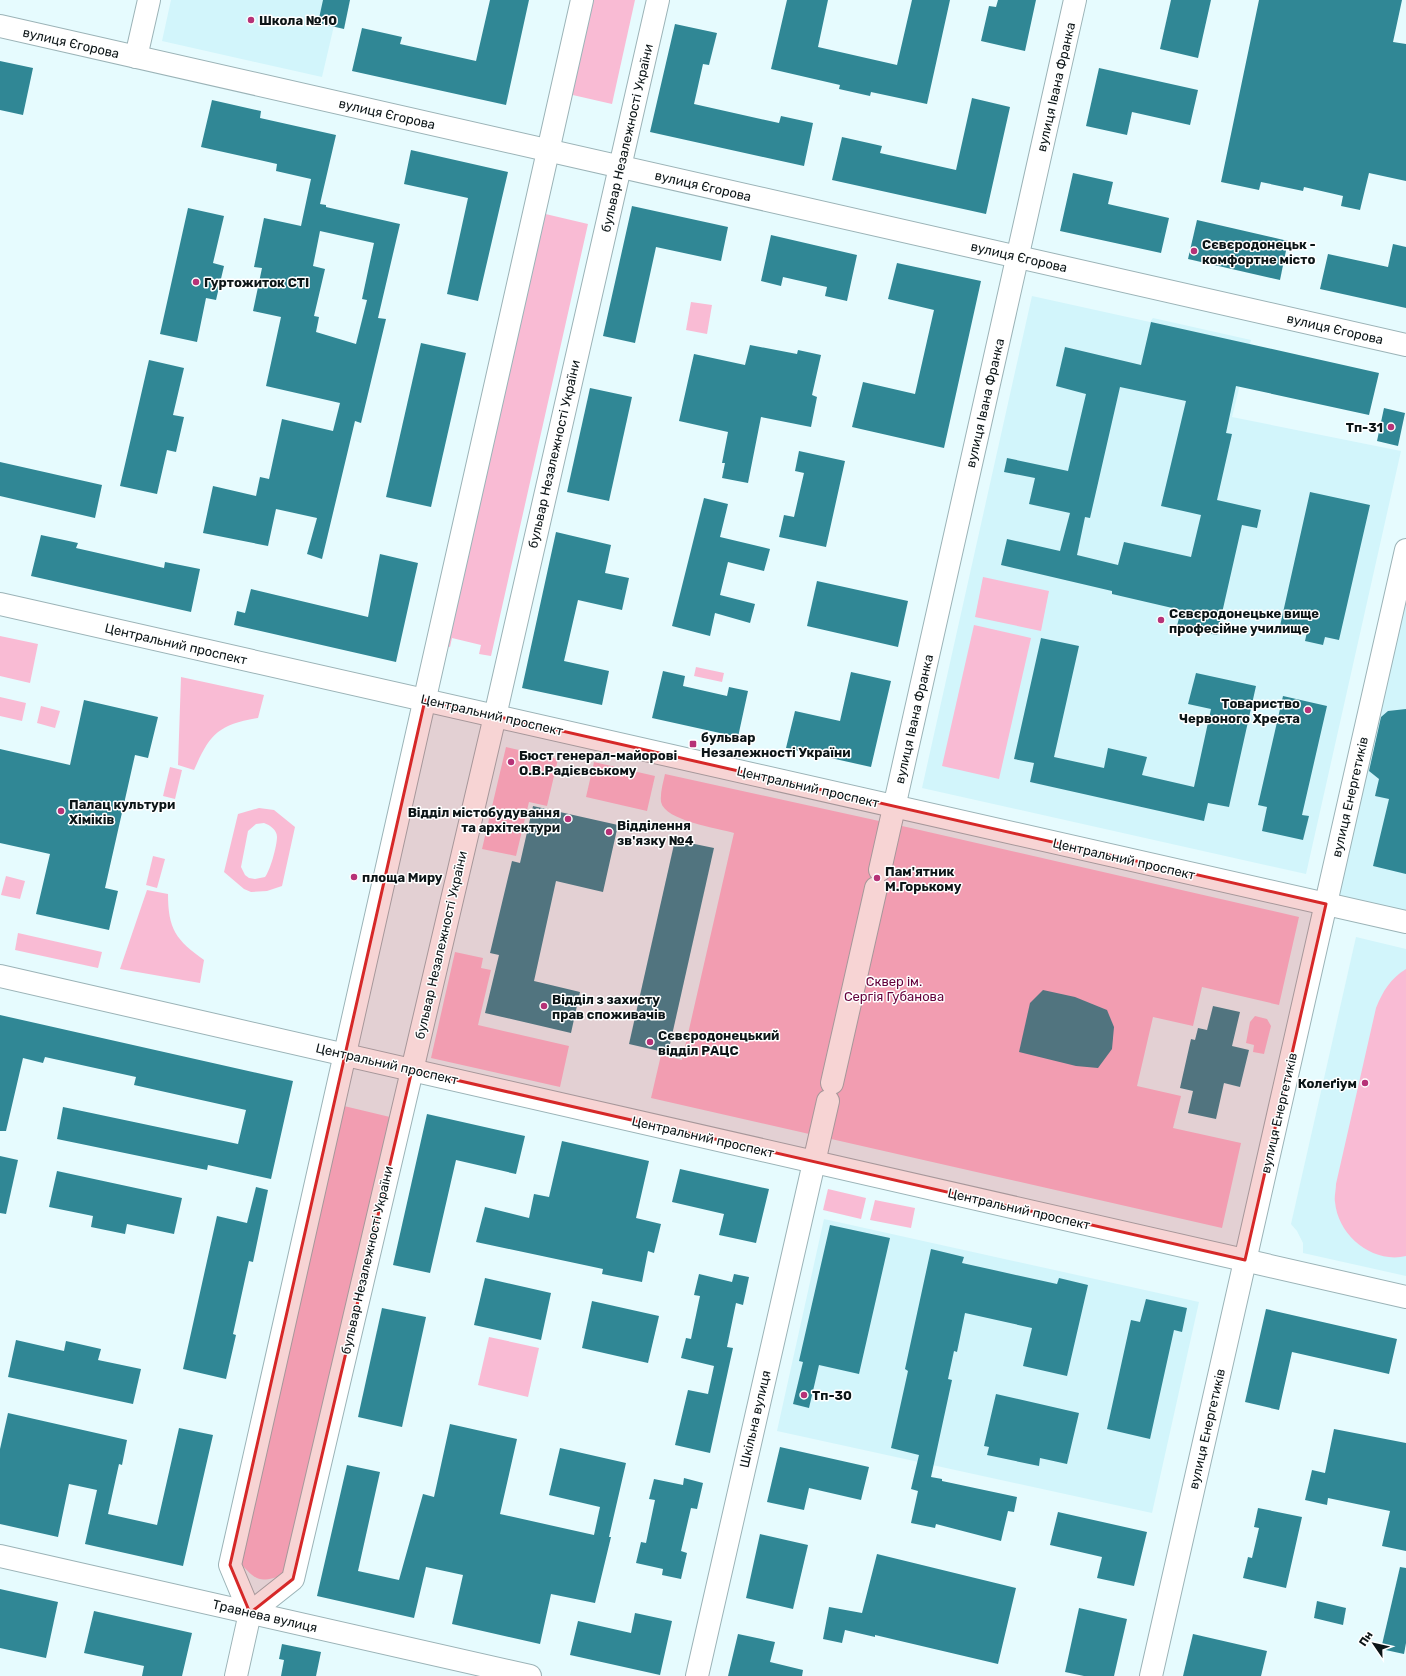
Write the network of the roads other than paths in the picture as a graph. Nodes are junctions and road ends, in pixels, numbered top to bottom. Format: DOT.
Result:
graph roads {
  1 [pos="149,0"];
  2 [pos="582,0"];
  3 [pos="658,0"];
  4 [pos="1075,0"];
  5 [pos="0,26"];
  6 [pos="136,57"];
  7 [pos="548,151"];
  8 [pos="620,167"];
  9 [pos="1018,257"];
  10 [pos="1406,345"];
  11 [pos="1406,550"];
  12 [pos="0,604"];
  13 [pos="425,700"];
  14 [pos="495,716"];
  15 [pos="894,806"];
  16 [pos="878,879"];
  17 [pos="1326,904"];
  18 [pos="1406,922"];
  19 [pos="0,976"];
  20 [pos="345,1055"];
  21 [pos="412,1070"];
  22 [pos="814,1162"];
  23 [pos="1245,1260"];
  24 [pos="1406,1297"];
  25 [pos="0,1556"];
  26 [pos="250,1613"];
  27 [pos="236,1676"];
  28 [pos="530,1676"];
  29 [pos="697,1676"];
  30 [pos="1151,1676"];
  1 -- 6 [label="street"];
  2 -- 7 [label="street"];
  3 -- 8 [label="street, бульвар Незалежності України"];
  4 -- 9 [label="street, вулиця Івана Франка"];
  5 -- 6 [label="street, вулиця Єгорова"];
  6 -- 7 [label="street, вулиця Єгорова"];
  7 -- 8 [label="street, вулиця Єгорова"];
  7 -- 13 [label="street"];
  8 -- 9 [label="street, вулиця Єгорова"];
  8 -- 14 [label="street, бульвар Незалежності України"];
  9 -- 10 [label="street, вулиця Єгорова"];
  9 -- 15 [label="street, вулиця Івана Франка"];
  11 -- 17 [label="street, вулиця Енергетиків"];
  12 -- 13 [label="street, Центральний проспект"];
  13 -- 14 [label="street, Центральний проспект"];
  13 -- 20 [label="street"];
  14 -- 15 [label="street, Центральний проспект"];
  14 -- 21 [label="street, бульвар Незалежності України"];
  15 -- 16 [label="street, вулиця Івана Франка"];
  15 -- 17 [label="street, Центральний проспект"];
  16 -- 22 [label="street, Шкільна вулиця"];
  17 -- 18 [label="street, Центральний проспект"];
  17 -- 23 [label="street, вулиця Енергетиків"];
  19 -- 20 [label="street, Центральний проспект"];
  20 -- 21 [label="street, Центральний проспект"];
  20 -- 26 [label="street"];
  21 -- 22 [label="street, Центральний проспект"];
  21 -- 26 [label="street, бульвар Незалежності України"];
  22 -- 23 [label="street, Центральний проспект"];
  22 -- 29 [label="street, Шкільна вулиця"];
  23 -- 24 [label="street, Центральний проспект"];
  23 -- 30 [label="street, вулиця Енергетиків"];
  25 -- 26 [label="street, Травнева вулиця"];
  26 -- 27 [label="street"];
  26 -- 28 [label="street, Травнева вулиця"];
}
